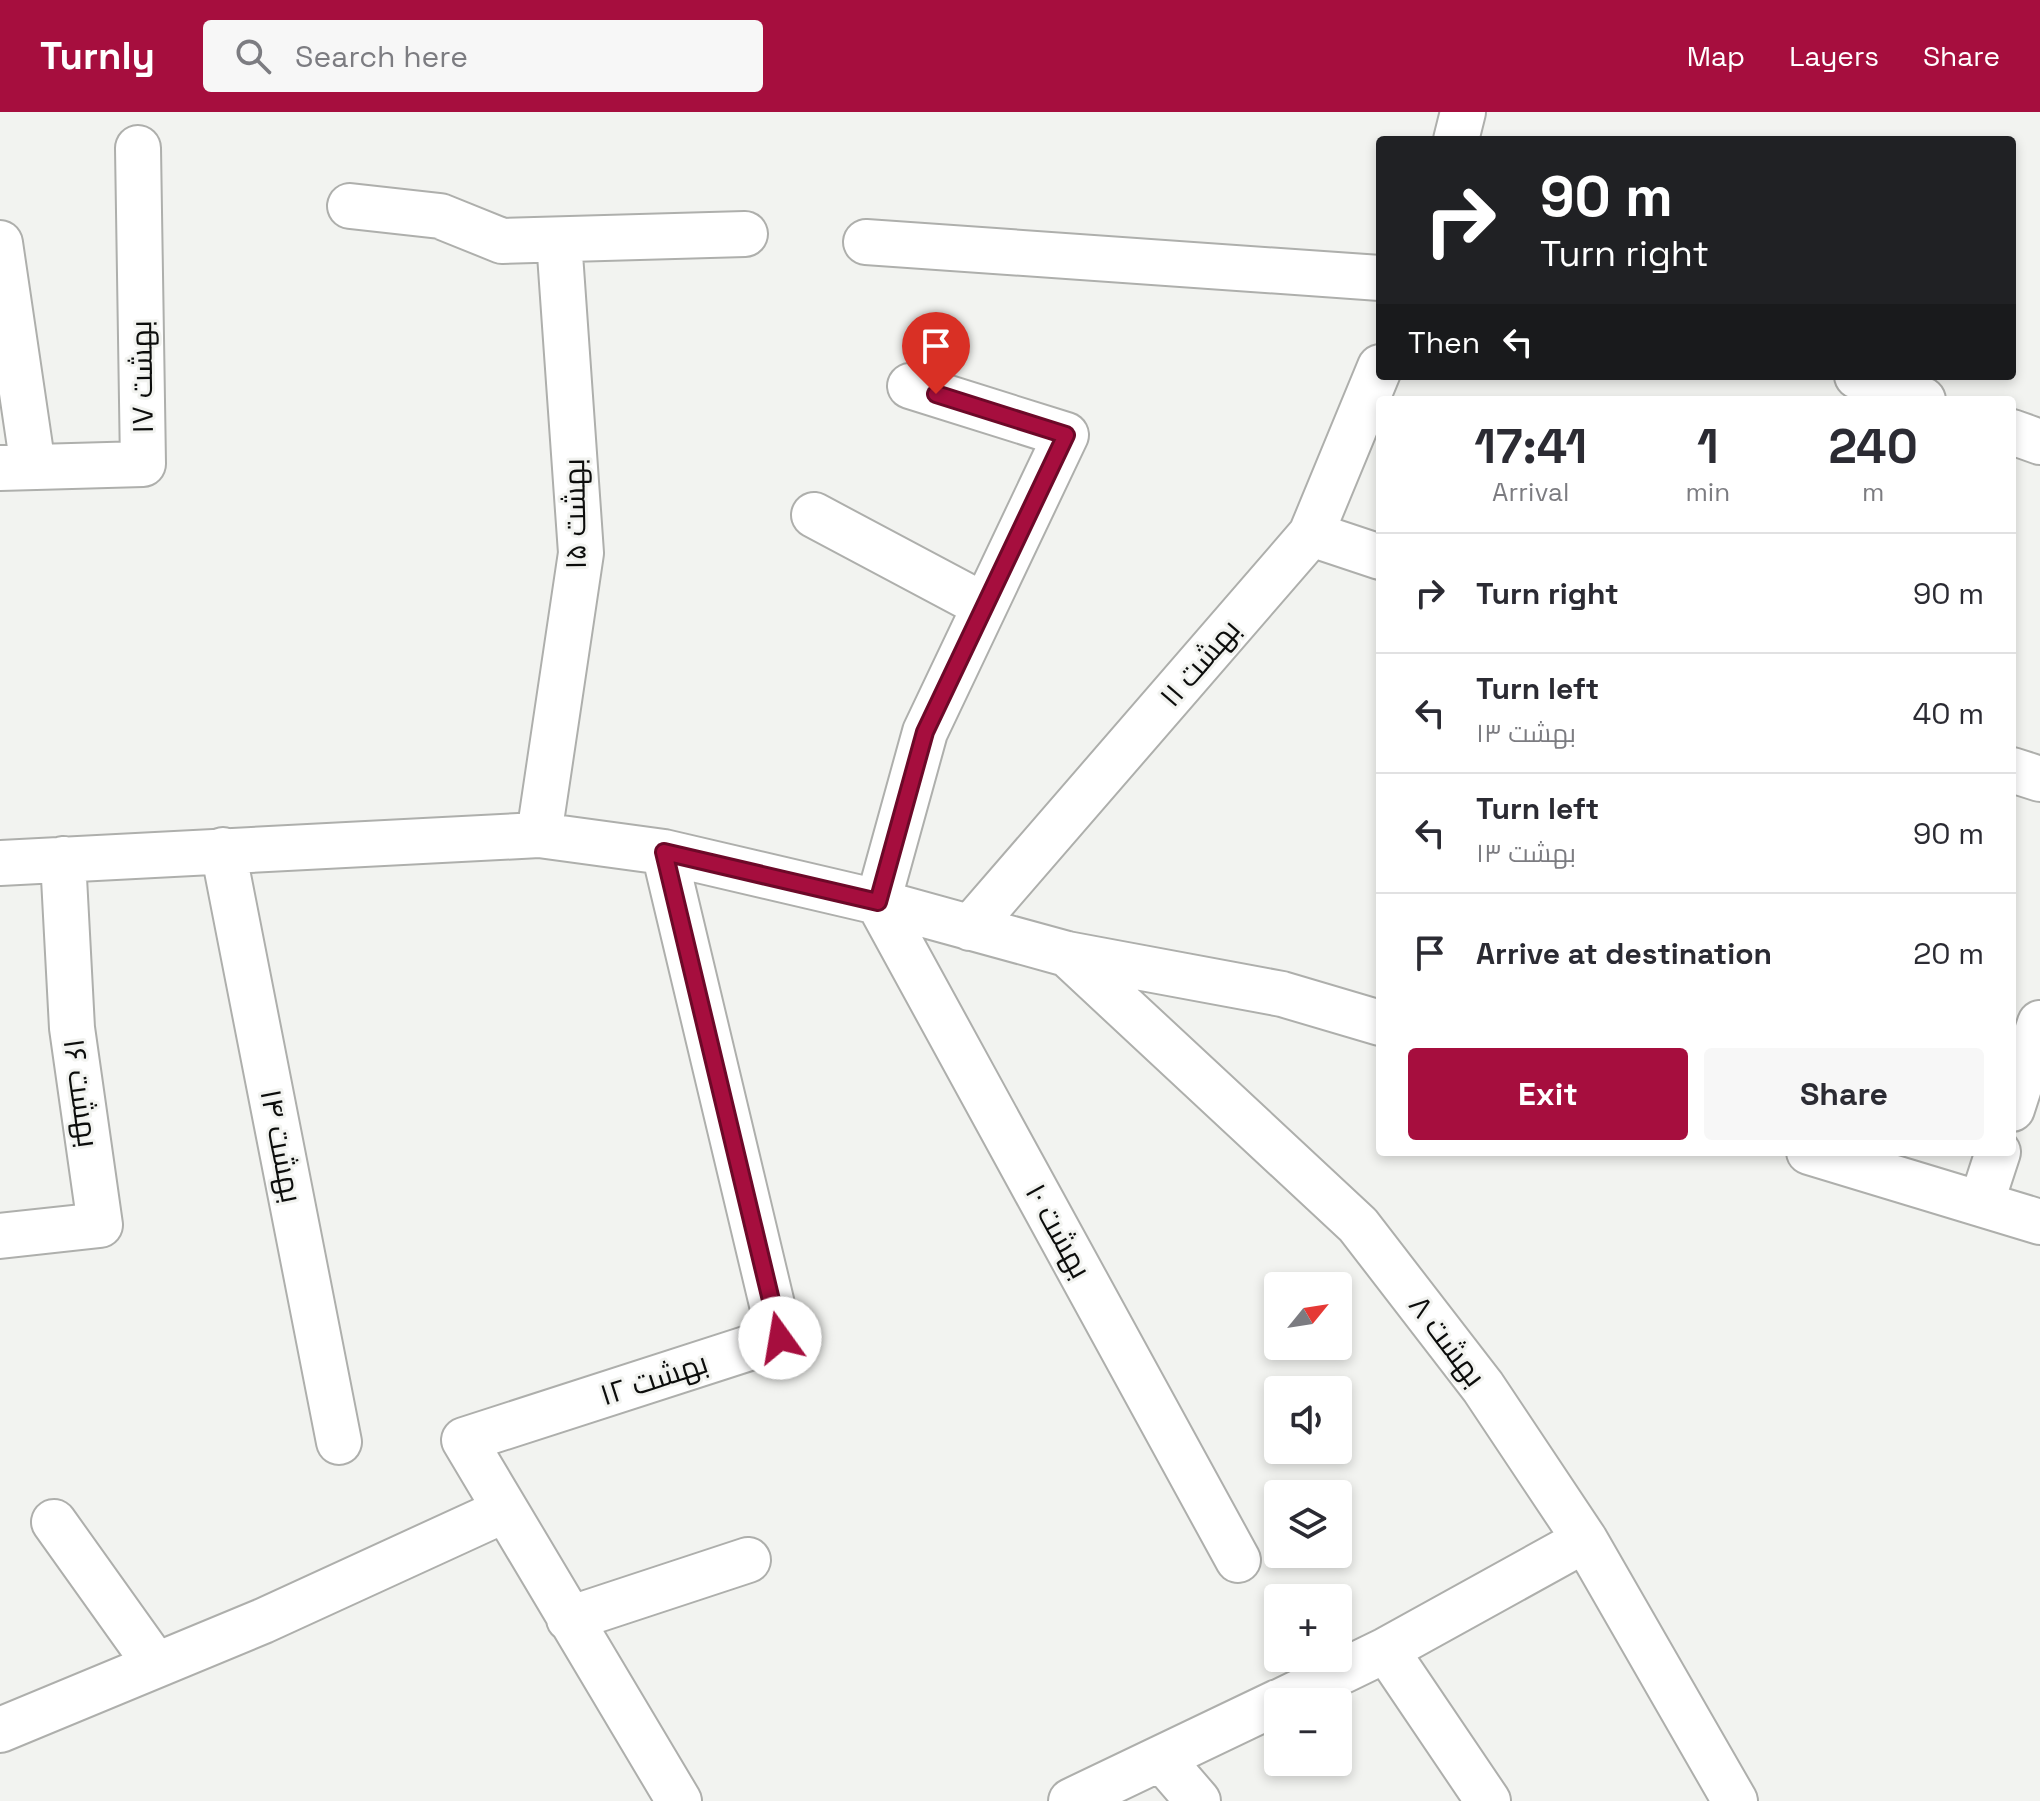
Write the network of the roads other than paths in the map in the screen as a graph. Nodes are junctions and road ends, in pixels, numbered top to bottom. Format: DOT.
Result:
graph roads {
  1 [pos="1463,112"];
  2 [pos="1457,136"];
  3 [pos="138,148"];
  4 [pos="350,206"];
  5 [pos="745,234"];
  6 [pos="559,240"];
  7 [pos="866,242"];
  8 [pos="0,243"];
  9 [pos="1376,278"];
  10 [pos="1376,377"];
  11 [pos="1868,380"];
  12 [pos="910,386"];
  13 [pos="1912,396"];
  14 [pos="2016,433"];
  15 [pos="2040,442"];
  16 [pos="16,468"];
  17 [pos="814,515"];
  18 [pos="1311,534"];
  19 [pos="1376,556"];
  20 [pos="983,605"];
  21 [pos="2016,771"];
  22 [pos="2040,779"];
  23 [pos="539,835"];
  24 [pos="223,850"];
  25 [pos="664,852"];
  26 [pos="63,859"];
  27 [pos="0,863"];
  28 [pos="878,902"];
  29 [pos="970,928"];
  30 [pos="1067,954"];
  31 [pos="1376,1022"];
  32 [pos="2040,1023"];
  33 [pos="2016,1097"];
  34 [pos="1822,1156"];
  35 [pos="1997,1156"];
  36 [pos="1981,1204"];
  37 [pos="2040,1222"];
  38 [pos="0,1236"];
  39 [pos="339,1442"];
  40 [pos="505,1510"];
  41 [pos="54,1522"];
  42 [pos="1585,1540"];
  43 [pos="748,1560"];
  44 [pos="1238,1560"];
  45 [pos="569,1619"];
  46 [pos="1386,1650"];
  47 [pos="156,1665"];
  48 [pos="1307,1688"];
  49 [pos="1264,1709"];
  50 [pos="0,1730"];
  51 [pos="1161,1758"];
  52 [pos="679,1801"];
  53 [pos="1071,1801"];
  54 [pos="1198,1801"];
  55 [pos="1488,1801"];
  56 [pos="1735,1801"];
  1 -- 2 [label="street"];
  3 -- 16 [label="street, بهشت ۱۷"];
  4 -- 6 [label="street"];
  5 -- 6 [label="street"];
  6 -- 23 [label="street, بهشت ۱۵"];
  7 -- 9 [label="street"];
  8 -- 16 [label="street"];
  10 -- 18 [label="street, بهشت ۱۱"];
  11 -- 13 [label="street"];
  12 -- 20 [label="street"];
  14 -- 15 [label="street"];
  17 -- 20 [label="street"];
  18 -- 19 [label="street"];
  18 -- 29 [label="street, بهشت ۱۱"];
  20 -- 28 [label="street"];
  21 -- 22 [label="street"];
  23 -- 24 [label="street"];
  23 -- 25 [label="street"];
  24 -- 26 [label="street"];
  24 -- 39 [label="street, بهشت ۱۴"];
  25 -- 28 [label="street"];
  25 -- 40 [label="street, بهشت ۱۲"];
  26 -- 27 [label="street"];
  26 -- 38 [label="street, بهشت ۱۶"];
  28 -- 29 [label="street"];
  28 -- 44 [label="street, بهشت ۱۰"];
  29 -- 30 [label="street"];
  30 -- 31 [label="street"];
  30 -- 42 [label="street, بهشت ۸"];
  32 -- 33 [label="street"];
  34 -- 36 [label="street"];
  35 -- 36 [label="street"];
  36 -- 37 [label="street"];
  40 -- 45 [label="street"];
  40 -- 47 [label="street"];
  41 -- 47 [label="street"];
  42 -- 46 [label="street"];
  42 -- 56 [label="street, بهشت ۸"];
  43 -- 45 [label="street"];
  45 -- 52 [label="street"];
  46 -- 48 [label="street"];
  46 -- 55 [label="street"];
  47 -- 50 [label="street"];
  49 -- 51 [label="street"];
  51 -- 53 [label="street"];
  51 -- 54 [label="street"];
}
